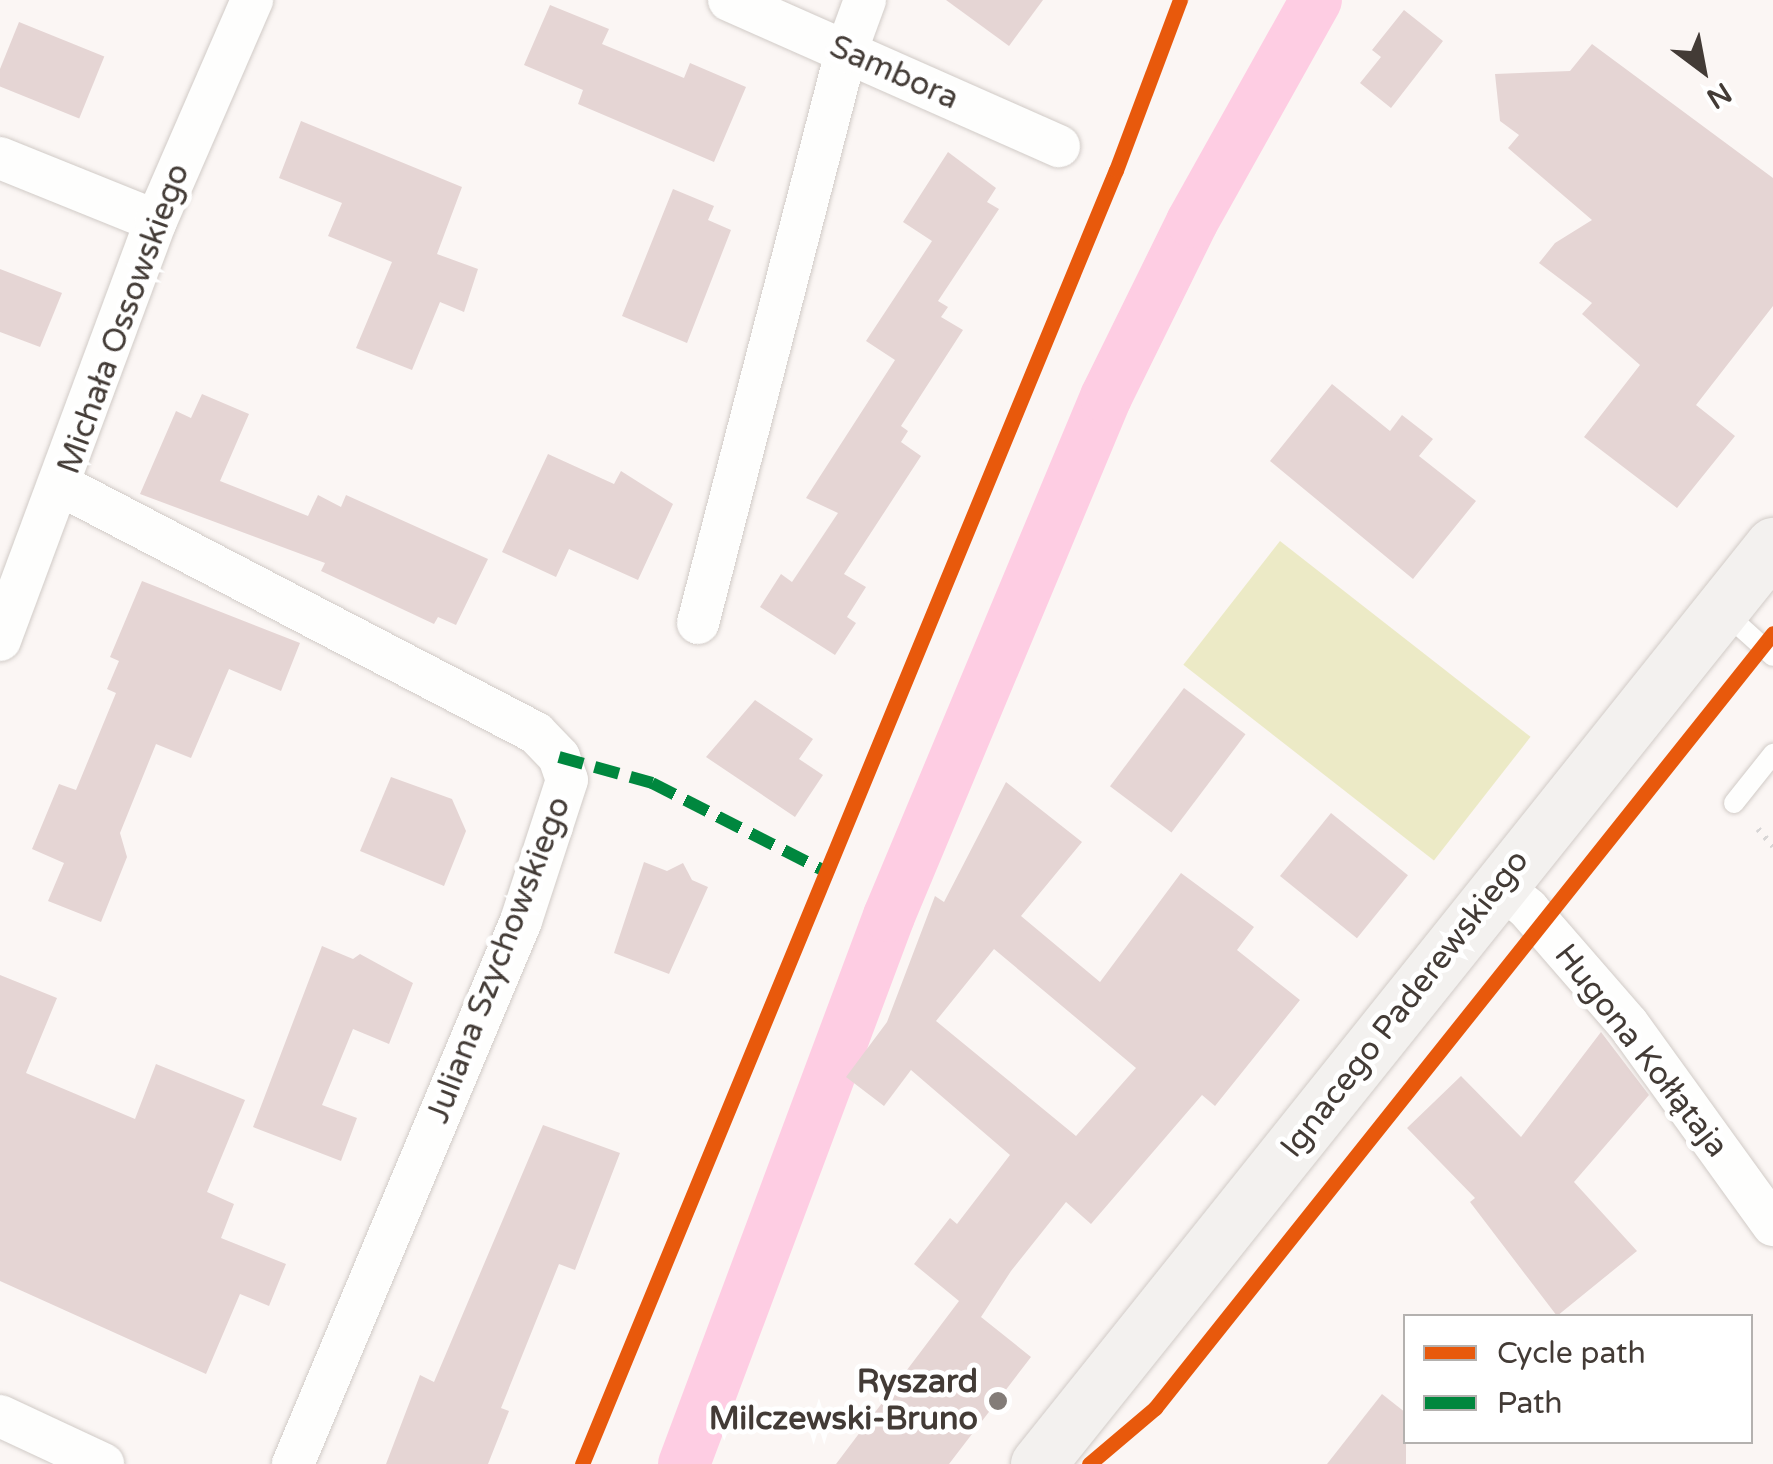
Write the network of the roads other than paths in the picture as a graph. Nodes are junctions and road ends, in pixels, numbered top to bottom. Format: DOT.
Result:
graph roads {
  1 [pos="252,0"];
  2 [pos="728,0"];
  3 [pos="865,0"];
  4 [pos="846,52"];
  5 [pos="1059,146"];
  6 [pos="0,158"];
  7 [pos="156,221"];
  8 [pos="62,486"];
  9 [pos="1773,545"];
  10 [pos="1722,610"];
  11 [pos="698,623"];
  12 [pos="0,640"];
  13 [pos="1773,656"];
  14 [pos="1773,754"];
  15 [pos="1734,803"];
  16 [pos="1499,886"];
  17 [pos="1773,1226"];
  18 [pos="0,1416"];
  19 [pos="103,1464"];
  20 [pos="293,1464"];
  21 [pos="1038,1464"];
  1 -- 7 [label="street, Michała Ossowskiego"];
  2 -- 4 [label="street, Sambora"];
  3 -- 4 [label="street"];
  4 -- 5 [label="street, Sambora"];
  4 -- 11 [label="street"];
  6 -- 7 [label="street"];
  7 -- 8 [label="street, Michała Ossowskiego"];
  8 -- 12 [label="street, Michała Ossowskiego"];
  8 -- 20 [label="street, Juliana Szychowskiego"];
  9 -- 10 [label="main road, Ignacego Paderewskiego"];
  10 -- 13 [label="lane"];
  10 -- 16 [label="main road, Ignacego Paderewskiego"];
  14 -- 15 [label="lane"];
  16 -- 17 [label="street, Hugona Kołłątaja"];
  16 -- 21 [label="main road, Ignacego Paderewskiego"];
  18 -- 19 [label="street"];
}
